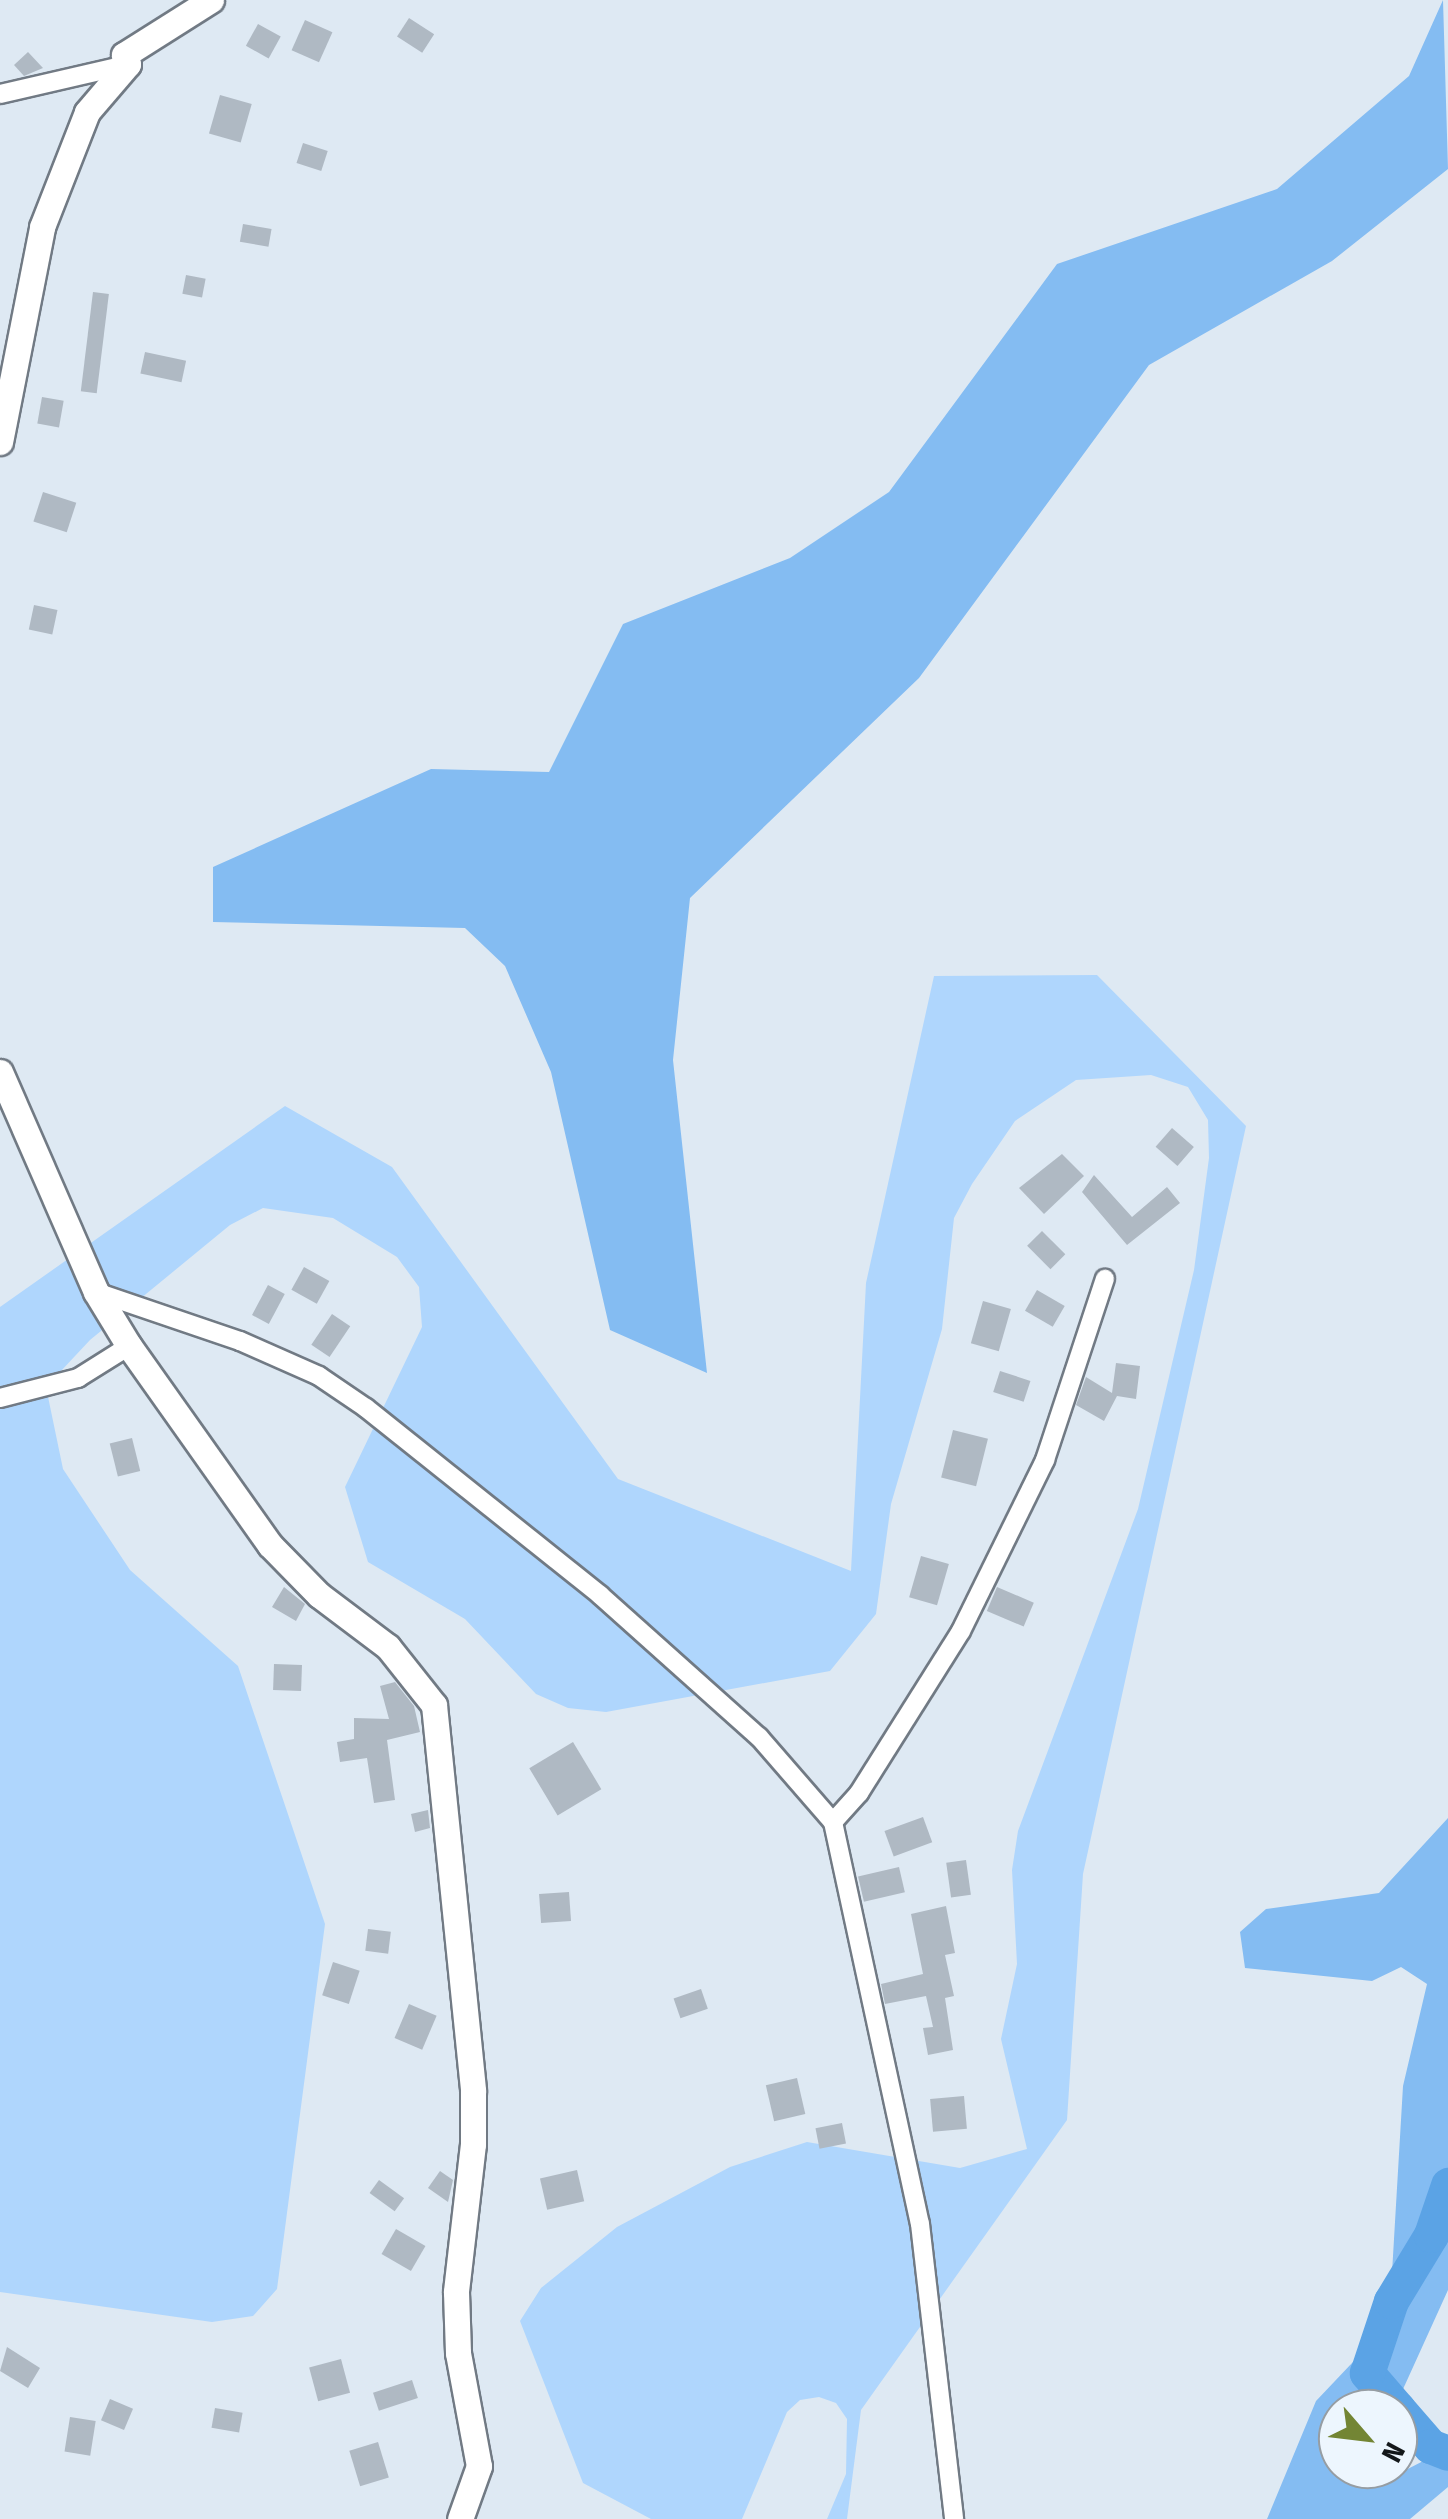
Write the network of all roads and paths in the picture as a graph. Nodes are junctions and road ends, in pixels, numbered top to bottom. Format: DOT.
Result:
graph roads {
  1 [pos="196,0"];
  2 [pos="210,0"];
  3 [pos="176,22"];
  4 [pos="128,64"];
  5 [pos="0,94"];
  6 [pos="6,369"];
  7 [pos="0,442"];
  8 [pos="0,1072"];
  9 [pos="1105,1279"];
  10 [pos="96,1292"];
  11 [pos="129,1346"];
  12 [pos="0,1398"];
  13 [pos="832,1822"];
  14 [pos="460,2519"];
  15 [pos="954,2519"];
  1 -- 3 [label="street"];
  2 -- 3 [label="street"];
  3 -- 4 [label="street"];
  4 -- 5 [label="street"];
  4 -- 6 [label="street"];
  6 -- 7 [label="street"];
  8 -- 10 [label="street"];
  9 -- 13 [label="street"];
  10 -- 11 [label="street"];
  10 -- 13 [label="street"];
  11 -- 12 [label="street"];
  11 -- 14 [label="street"];
  13 -- 15 [label="street"];
}
